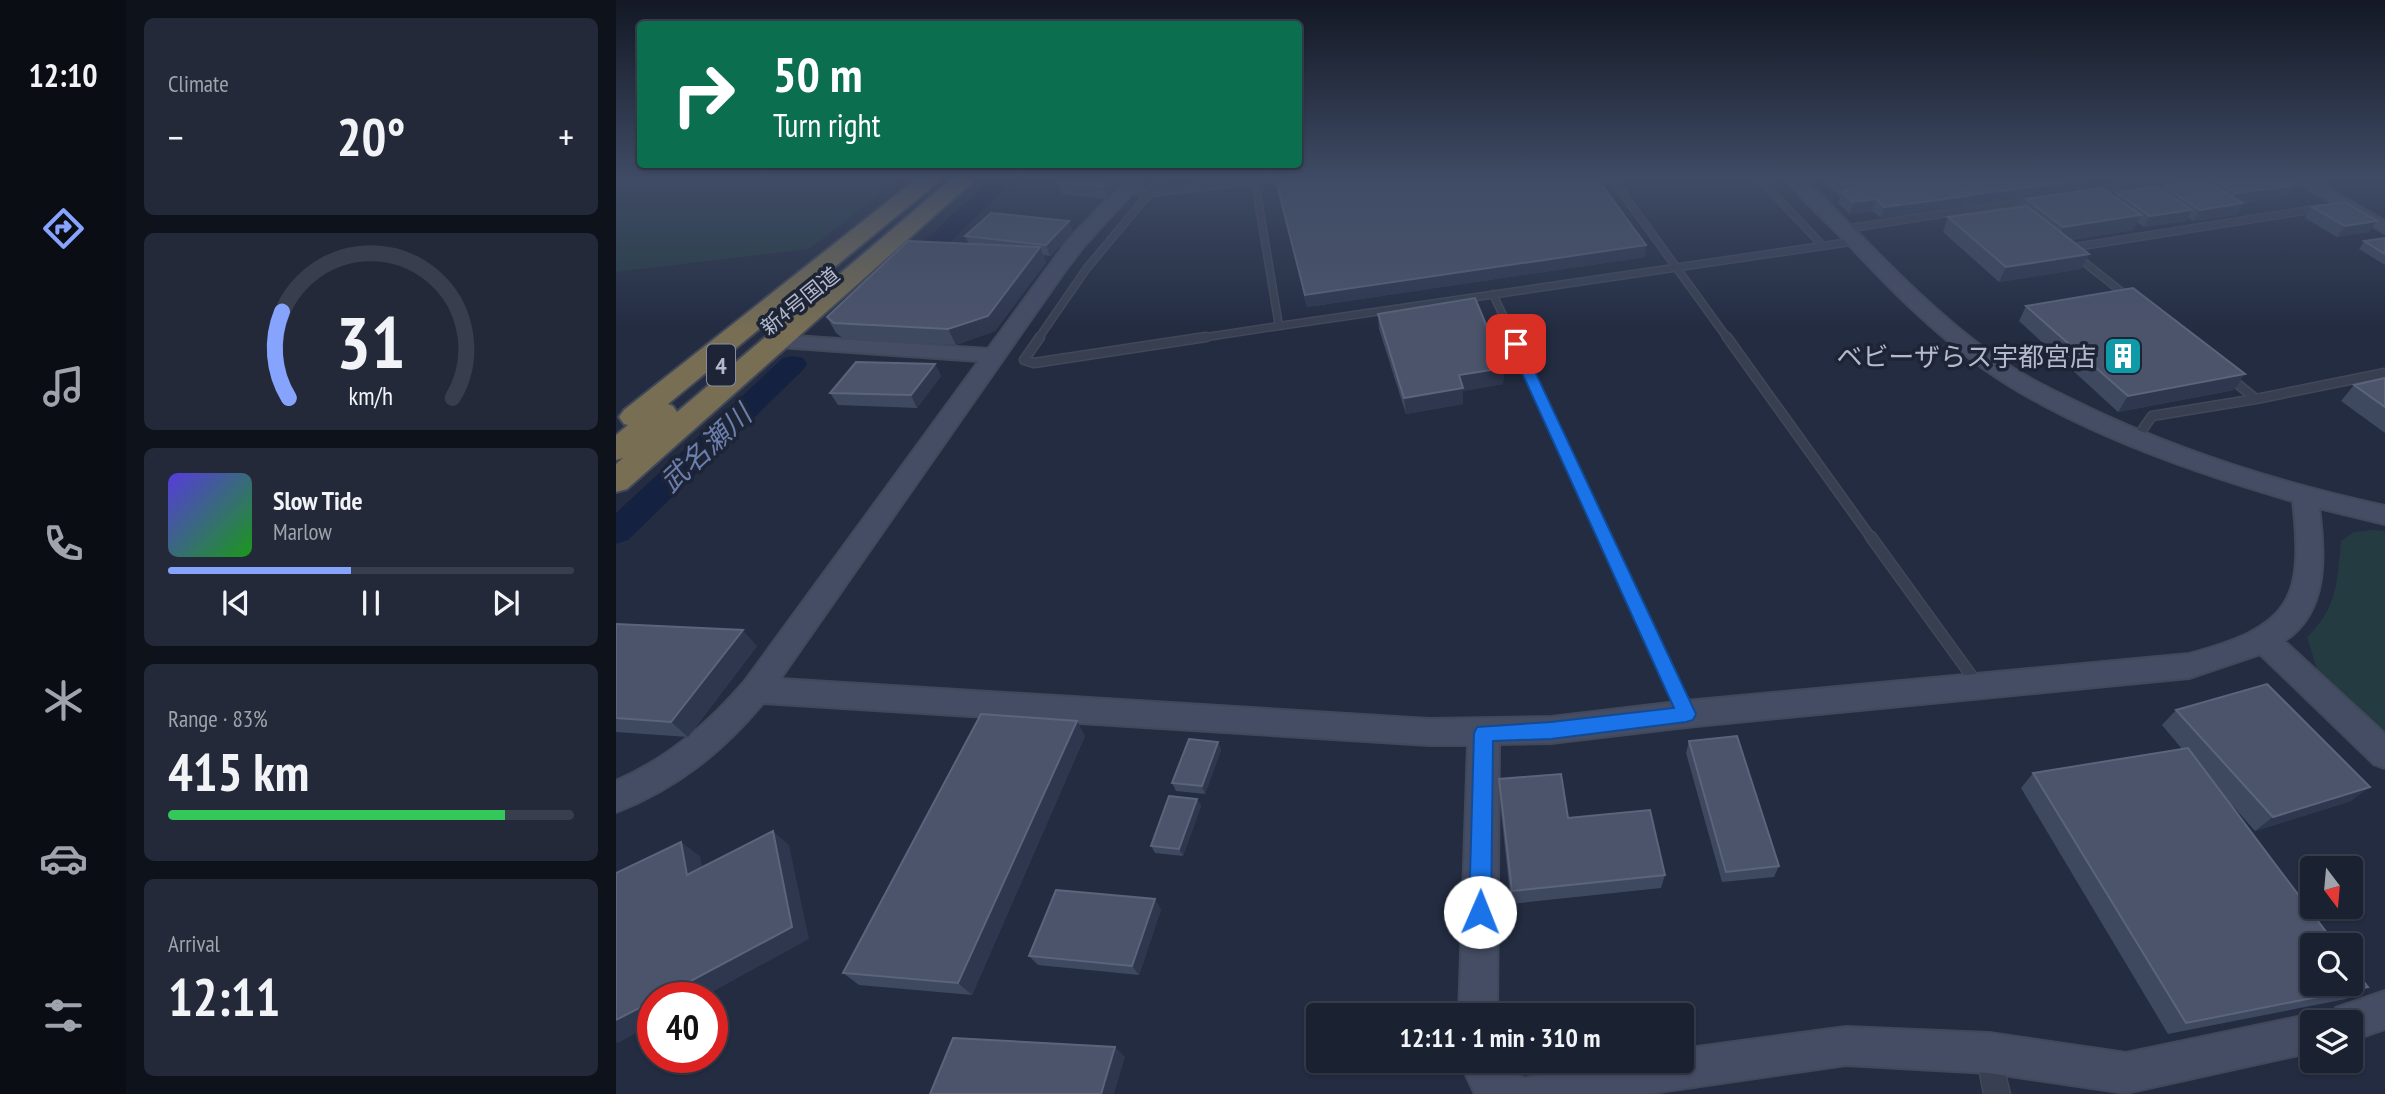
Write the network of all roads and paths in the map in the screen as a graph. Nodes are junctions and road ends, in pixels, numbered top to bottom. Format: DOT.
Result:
graph roads {
  1 [pos="851,228"];
  2 [pos="875,228"];
  3 [pos="884,228"];
  4 [pos="908,228"];
  5 [pos="1093,228"];
  6 [pos="1112,228"];
  7 [pos="1263,228"];
  8 [pos="1648,228"];
  9 [pos="1806,228"];
  10 [pos="1844,228"];
  11 [pos="1887,228"];
  12 [pos="2195,228"];
  13 [pos="1851,235"];
  14 [pos="1823,246"];
  15 [pos="1676,267"];
  16 [pos="817,279"];
  17 [pos="1493,295"];
  18 [pos="2130,298"];
  19 [pos="1279,326"];
  20 [pos="779,341"];
  21 [pos="995,356"];
  22 [pos="2225,373"];
  23 [pos="2385,373"];
  24 [pos="2256,399"];
  25 [pos="616,411"];
  26 [pos="616,432"];
  27 [pos="2136,439"];
  28 [pos="616,450"];
  29 [pos="616,481"];
  30 [pos="2305,497"];
  31 [pos="2385,515"];
  32 [pos="2264,640"];
  33 [pos="1979,686"];
  34 [pos="756,690"];
  35 [pos="1686,714"];
  36 [pos="1484,733"];
  37 [pos="2385,754"];
  38 [pos="616,797"];
  39 [pos="1478,1003"];
  40 [pos="2385,1010"];
  41 [pos="2363,1018"];
  42 [pos="2300,1035"];
  43 [pos="1989,1053"];
  44 [pos="1486,1073"];
  45 [pos="1515,1094"];
  46 [pos="1535,1094"];
  47 [pos="1997,1094"];
  1 -- 25 [label="highway"];
  2 -- 16 [label="highway, 新4号国道 / 4"];
  3 -- 16 [label="highway, 新4号国道 / 4"];
  4 -- 20 [label="highway"];
  5 -- 21 [label="street"];
  6 -- 19 [label="lane"];
  7 -- 19 [label="lane"];
  8 -- 15 [label="lane"];
  9 -- 14 [label="lane"];
  10 -- 13 [label="street"];
  11 -- 13 [label="lane"];
  12 -- 18 [label="lane"];
  13 -- 14 [label="lane"];
  13 -- 27 [label="street"];
  14 -- 15 [label="lane"];
  15 -- 17 [label="lane"];
  15 -- 33 [label="lane"];
  16 -- 26 [label="highway, 新4号国道 / 4"];
  16 -- 28 [label="highway, 新4号国道 / 4"];
  17 -- 19 [label="lane"];
  17 -- 35 [label="lane"];
  20 -- 21 [label="street"];
  20 -- 29 [label="highway"];
  21 -- 34 [label="street"];
  22 -- 24 [label="lane"];
  23 -- 24 [label="lane"];
  24 -- 27 [label="lane"];
  27 -- 30 [label="street"];
  30 -- 31 [label="street"];
  30 -- 32 [label="street"];
  32 -- 33 [label="street"];
  32 -- 37 [label="street"];
  33 -- 35 [label="street"];
  34 -- 36 [label="street"];
  34 -- 38 [label="street"];
  35 -- 36 [label="street"];
  36 -- 39 [label="street"];
  40 -- 41 [label="street"];
  42 -- 43 [label="street"];
  43 -- 46 [label="street"];
  43 -- 47 [label="street"];
  44 -- 45 [label="street"];
}
